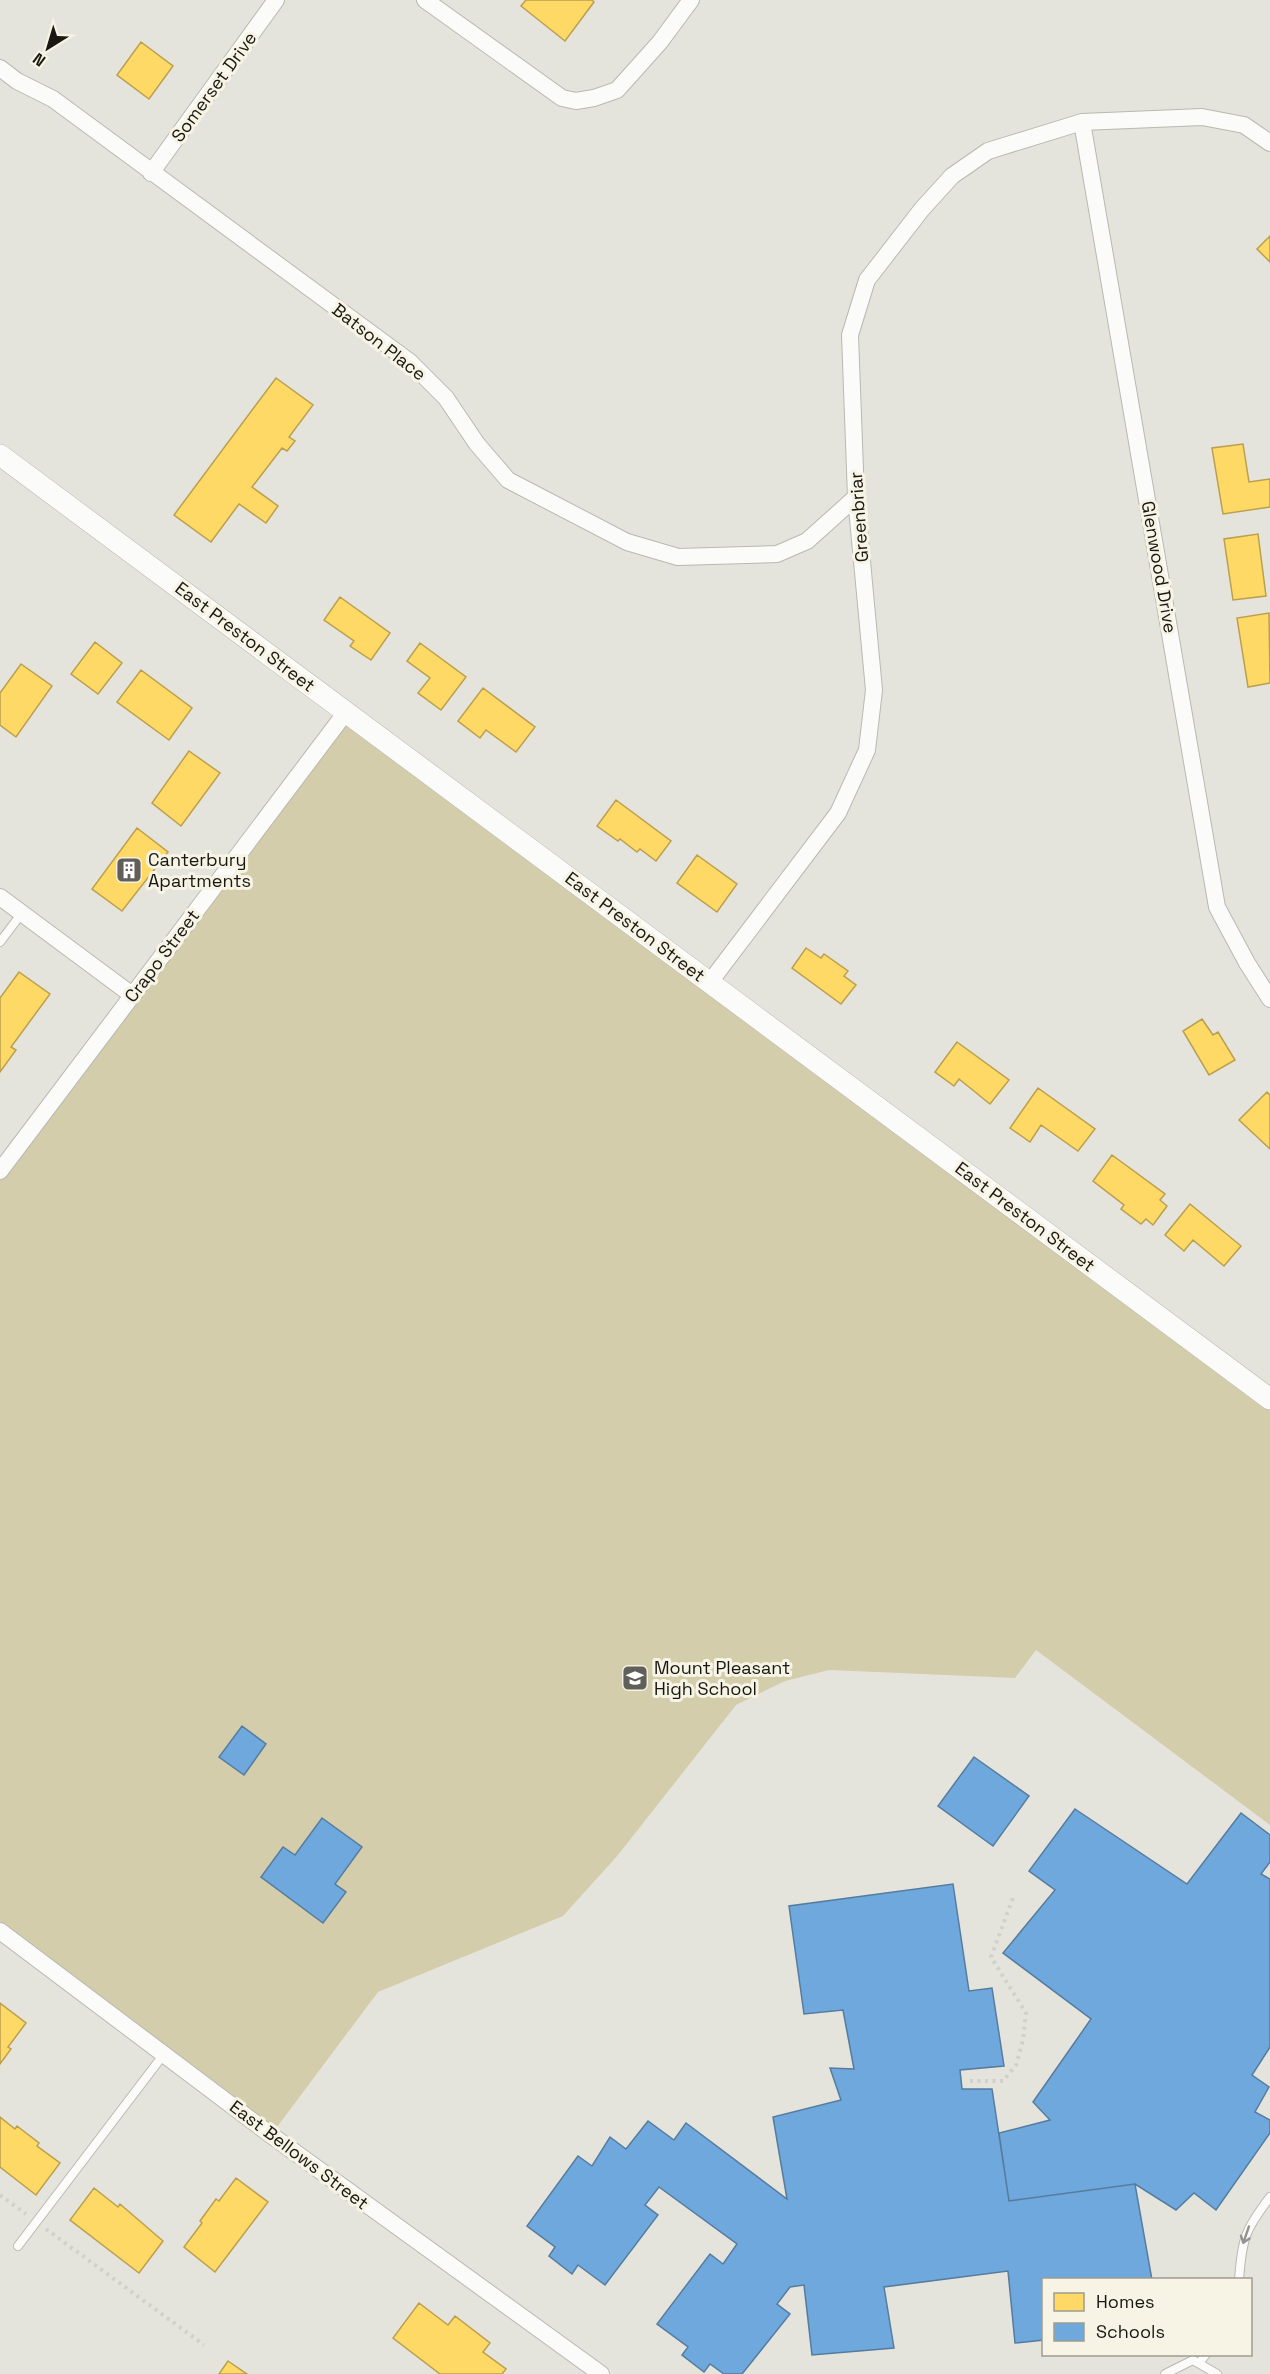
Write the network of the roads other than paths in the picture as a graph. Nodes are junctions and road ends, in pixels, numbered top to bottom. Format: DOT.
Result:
graph roads {
  1 [pos="276,0"];
  2 [pos="425,0"];
  3 [pos="691,0"];
  4 [pos="0,68"];
  5 [pos="1082,122"];
  6 [pos="1270,143"];
  7 [pos="151,173"];
  8 [pos="0,455"];
  9 [pos="856,497"];
  10 [pos="346,712"];
  11 [pos="0,897"];
  12 [pos="22,913"];
  13 [pos="0,942"];
  14 [pos="710,982"];
  15 [pos="132,995"];
  16 [pos="1270,999"];
  17 [pos="0,1171"];
  18 [pos="1270,1399"];
  19 [pos="0,1931"];
  20 [pos="164,2054"];
  21 [pos="1270,2197"];
  22 [pos="18,2246"];
  23 [pos="1239,2278"];
  24 [pos="1203,2358"];
  25 [pos="593,2372"];
  26 [pos="1165,2374"];
  27 [pos="1217,2374"];
  1 -- 7 [label="street, Somerset Drive"];
  2 -- 3 [label="street"];
  4 -- 7 [label="street, Batson Place"];
  5 -- 6 [label="street, Greenbriar"];
  5 -- 9 [label="street, Greenbriar"];
  5 -- 16 [label="street, Glenwood Drive"];
  7 -- 9 [label="street, Batson Place"];
  8 -- 10 [label="street, East Preston Street"];
  9 -- 14 [label="street, Greenbriar"];
  10 -- 14 [label="street, East Preston Street"];
  10 -- 15 [label="street, Crapo Street"];
  11 -- 12 [label="street"];
  12 -- 13 [label="lane"];
  12 -- 15 [label="street"];
  14 -- 18 [label="street, East Preston Street"];
  15 -- 17 [label="street, Crapo Street"];
  19 -- 20 [label="street, East Bellows Street"];
  20 -- 22 [label="lane"];
  20 -- 25 [label="street, East Bellows Street"];
  21 -- 23 [label="lane, one-way"];
  24 -- 26 [label="lane"];
  24 -- 27 [label="lane"];
}
